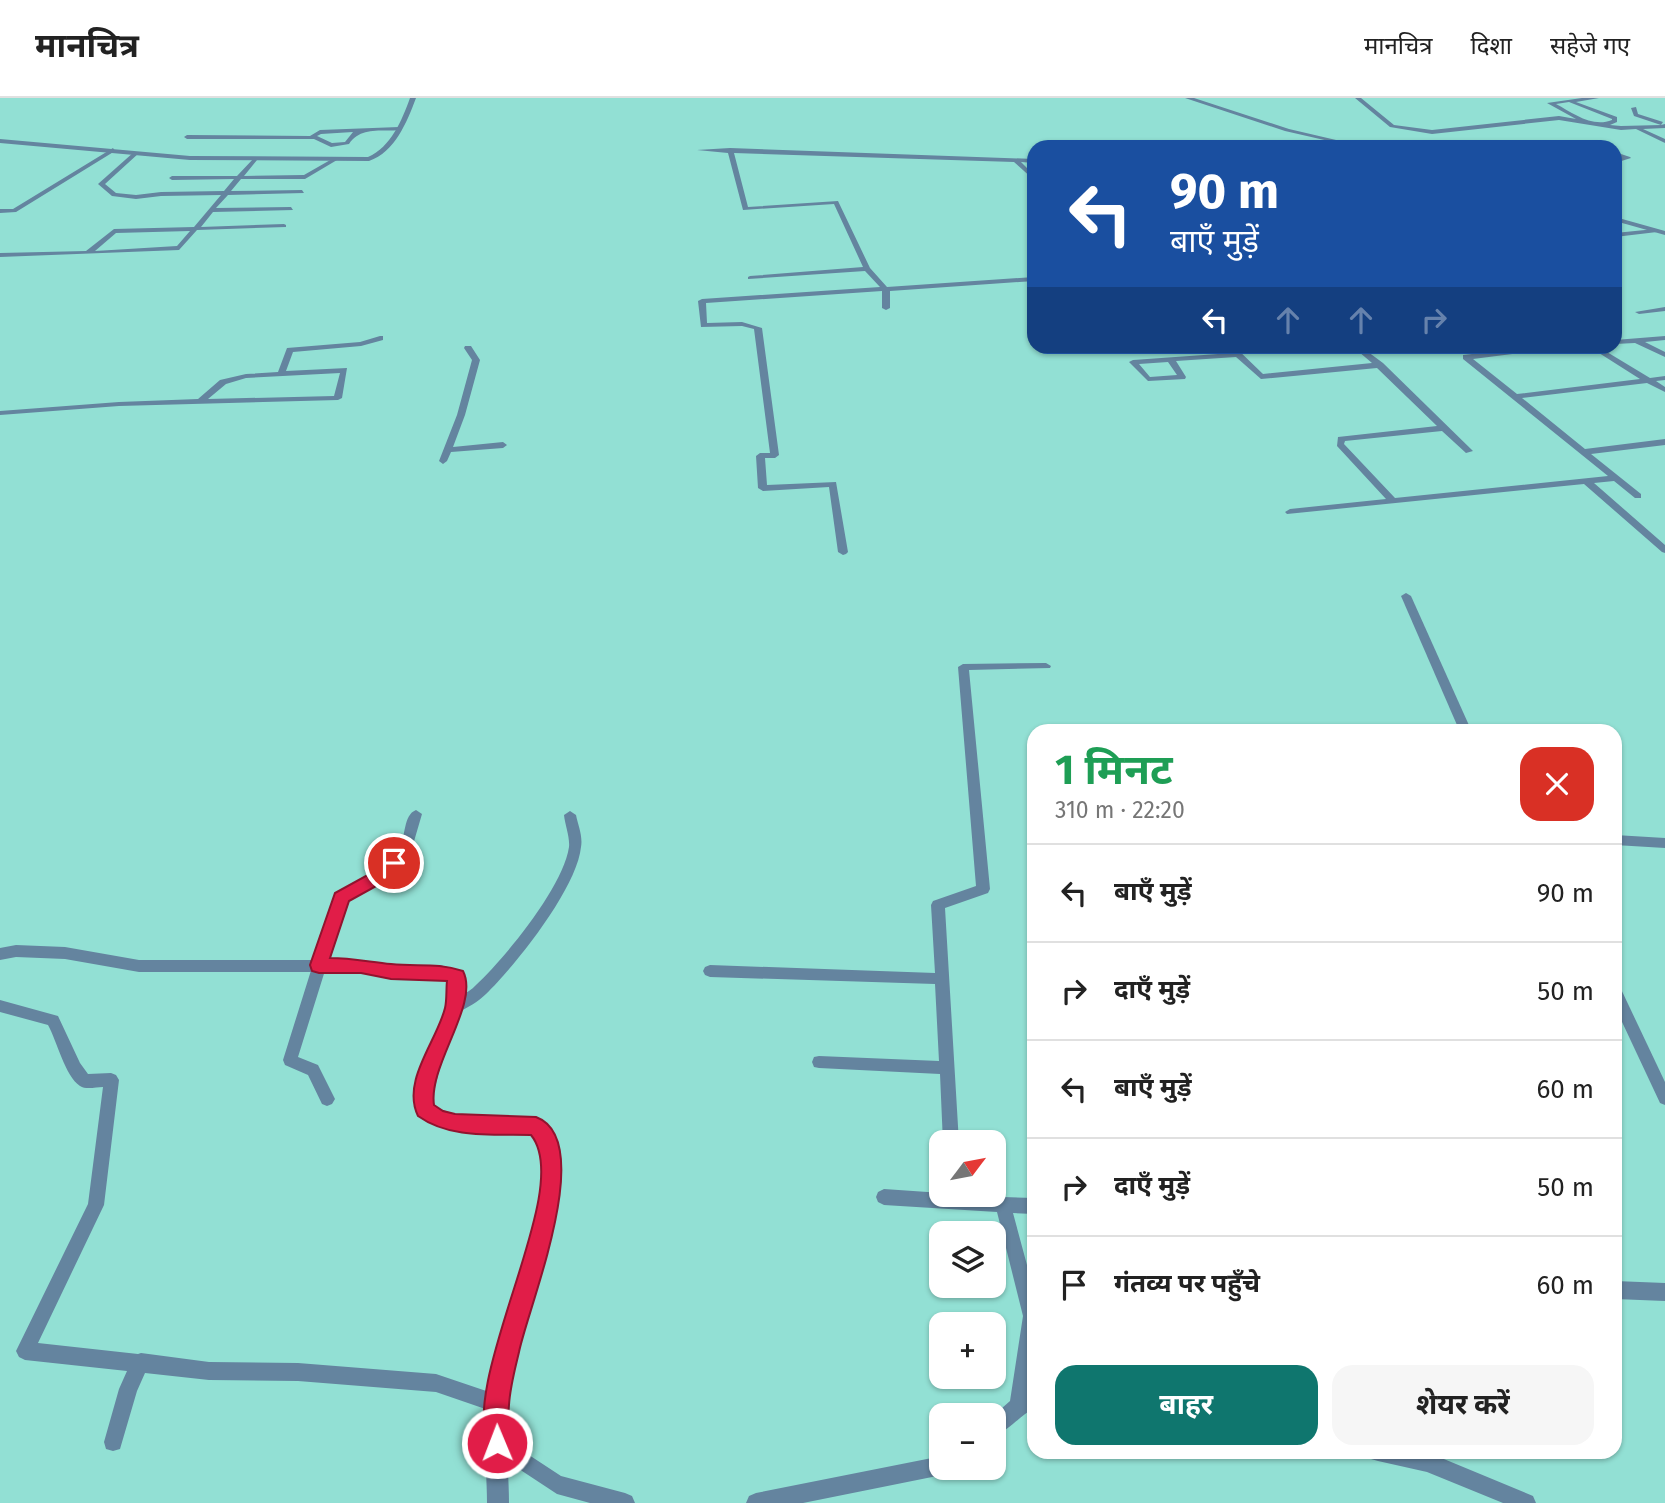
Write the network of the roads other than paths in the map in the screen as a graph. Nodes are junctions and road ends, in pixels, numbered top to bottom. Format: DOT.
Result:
graph roads {
  1 [pos="413,98"];
  2 [pos="1188,98"];
  3 [pos="1358,98"];
  4 [pos="1596,98"];
  5 [pos="1572,99"];
  6 [pos="1634,108"];
  7 [pos="1587,122"];
  8 [pos="1604,125"];
  9 [pos="1665,125"];
  10 [pos="1635,126"];
  11 [pos="399,129"];
  12 [pos="366,130"];
  13 [pos="313,136"];
  14 [pos="187,137"];
  15 [pos="1331,140"];
  16 [pos="0,141"];
  17 [pos="1665,141"];
  18 [pos="331,145"];
  19 [pos="113,150"];
  20 [pos="700,150"];
  21 [pos="730,150"];
  22 [pos="136,153"];
  23 [pos="254,160"];
  24 [pos="324,160"];
  25 [pos="334,160"];
  26 [pos="1015,160"];
  27 [pos="1027,161"];
  28 [pos="1027,171"];
  29 [pos="240,177"];
  30 [pos="173,178"];
  31 [pos="302,192"];
  32 [pos="226,193"];
  33 [pos="291,209"];
  34 [pos="212,210"];
  35 [pos="0,211"];
  36 [pos="1622,221"];
  37 [pos="284,226"];
  38 [pos="195,229"];
  39 [pos="1655,230"];
  40 [pos="1665,233"];
  41 [pos="1622,234"];
  42 [pos="88,253"];
  43 [pos="0,256"];
  44 [pos="867,269"];
  45 [pos="750,278"];
  46 [pos="1027,280"];
  47 [pos="886,290"];
  48 [pos="886,308"];
  49 [pos="1665,309"];
  50 [pos="1639,312"];
  51 [pos="380,338"];
  52 [pos="1665,338"];
  53 [pos="1634,340"];
  54 [pos="1622,341"];
  55 [pos="467,348"];
  56 [pos="1366,354"];
  57 [pos="1463,354"];
  58 [pos="1605,354"];
  59 [pos="1237,355"];
  60 [pos="1665,355"];
  61 [pos="1171,360"];
  62 [pos="1380,365"];
  63 [pos="281,374"];
  64 [pos="1665,378"];
  65 [pos="1650,380"];
  66 [pos="1665,390"];
  67 [pos="1518,396"];
  68 [pos="201,401"];
  69 [pos="0,414"];
  70 [pos="1442,428"];
  71 [pos="1665,442"];
  72 [pos="503,445"];
  73 [pos="447,450"];
  74 [pos="1469,451"];
  75 [pos="1583,452"];
  76 [pos="443,461"];
  77 [pos="1617,478"];
  78 [pos="1588,483"];
  79 [pos="1638,496"];
  80 [pos="1393,502"];
  81 [pos="1290,512"];
  82 [pos="1665,550"];
  83 [pos="843,552"];
  84 [pos="1406,596"];
  85 [pos="1046,666"];
  86 [pos="1462,724"];
  87 [pos="416,814"];
  88 [pos="570,815"];
  89 [pos="1622,840"];
  90 [pos="1665,843"];
  91 [pos="0,954"];
  92 [pos="319,965"];
  93 [pos="710,971"];
  94 [pos="942,979"];
  95 [pos="1622,1005"];
  96 [pos="0,1006"];
  97 [pos="454,1008"];
  98 [pos="819,1062"];
  99 [pos="947,1068"];
  100 [pos="1665,1098"];
  101 [pos="327,1099"];
  102 [pos="950,1130"];
  103 [pos="884,1197"];
  104 [pos="929,1198"];
  105 [pos="1006,1204"];
  106 [pos="1027,1206"];
  107 [pos="1004,1208"];
  108 [pos="1622,1290"];
  109 [pos="1665,1292"];
  110 [pos="1027,1296"];
  111 [pos="141,1362"];
  112 [pos="1027,1402"];
  113 [pos="497,1404"];
  114 [pos="1006,1418"];
  115 [pos="113,1442"];
  116 [pos="497,1443"];
  117 [pos="1412,1459"];
  118 [pos="929,1468"];
  119 [pos="498,1503"];
  120 [pos="625,1503"];
  121 [pos="756,1503"];
  122 [pos="1526,1503"];
  1 -- 11 [label="street"];
  2 -- 15 [label="street"];
  3 -- 7 [label="street"];
  4 -- 5 [label="street"];
  5 -- 7 [label="street"];
  5 -- 8 [label="street"];
  6 -- 9 [label="street"];
  7 -- 8 [label="street"];
  8 -- 10 [label="street"];
  9 -- 10 [label="street"];
  10 -- 17 [label="street"];
  11 -- 12 [label="street"];
  11 -- 25 [label="street"];
  12 -- 13 [label="street"];
  12 -- 18 [label="street"];
  13 -- 14 [label="street"];
  13 -- 18 [label="street"];
  16 -- 19 [label="street"];
  18 -- 24 [label="street"];
  19 -- 22 [label="street"];
  19 -- 35 [label="street"];
  20 -- 21 [label="street"];
  21 -- 26 [label="street"];
  21 -- 44 [label="street"];
  22 -- 23 [label="street"];
  22 -- 32 [label="street"];
  23 -- 24 [label="street"];
  23 -- 29 [label="street"];
  24 -- 25 [label="street"];
  25 -- 29 [label="street"];
  26 -- 27 [label="street"];
  26 -- 28 [label="street"];
  29 -- 30 [label="street"];
  29 -- 32 [label="street"];
  31 -- 32 [label="street"];
  32 -- 34 [label="street"];
  33 -- 34 [label="street"];
  34 -- 38 [label="street"];
  36 -- 39 [label="street"];
  37 -- 38 [label="street"];
  38 -- 42 [label="street"];
  38 -- 42 [label="street"];
  39 -- 40 [label="street"];
  39 -- 41 [label="street"];
  42 -- 43 [label="street"];
  44 -- 45 [label="street"];
  44 -- 47 [label="street"];
  46 -- 47 [label="street"];
  47 -- 48 [label="street"];
  47 -- 83 [label="street"];
  49 -- 50 [label="street"];
  51 -- 63 [label="street"];
  52 -- 53 [label="street"];
  53 -- 54 [label="street"];
  53 -- 60 [label="street"];
  55 -- 73 [label="street"];
  56 -- 62 [label="street"];
  57 -- 67 [label="street"];
  58 -- 65 [label="street"];
  59 -- 61 [label="street"];
  59 -- 62 [label="street"];
  61 -- 61 [label="street"];
  62 -- 70 [label="street"];
  63 -- 68 [label="street"];
  63 -- 68 [label="street"];
  64 -- 65 [label="street"];
  65 -- 66 [label="street"];
  65 -- 67 [label="street"];
  67 -- 75 [label="street"];
  68 -- 69 [label="street"];
  70 -- 74 [label="street"];
  70 -- 80 [label="street"];
  71 -- 75 [label="street"];
  72 -- 73 [label="street"];
  73 -- 76 [label="street"];
  75 -- 77 [label="street"];
  77 -- 78 [label="street"];
  77 -- 79 [label="street"];
  78 -- 80 [label="street"];
  78 -- 82 [label="street"];
  80 -- 81 [label="street"];
  84 -- 86 [label="street"];
  85 -- 94 [label="street"];
  87 -- 92 [label="street"];
  88 -- 97 [label="street"];
  89 -- 90 [label="street"];
  91 -- 92 [label="street"];
  92 -- 97 [label="street"];
  92 -- 101 [label="street"];
  93 -- 94 [label="street"];
  94 -- 99 [label="street"];
  95 -- 100 [label="street"];
  96 -- 111 [label="street"];
  97 -- 113 [label="street"];
  98 -- 99 [label="street"];
  99 -- 102 [label="street"];
  103 -- 104 [label="street"];
  105 -- 106 [label="street"];
  107 -- 110 [label="street"];
  108 -- 109 [label="street"];
  111 -- 113 [label="street"];
  111 -- 115 [label="street"];
  112 -- 114 [label="street"];
  113 -- 116 [label="street"];
  116 -- 119 [label="street"];
  116 -- 120 [label="street"];
  117 -- 122 [label="street"];
  118 -- 121 [label="street"];
}
